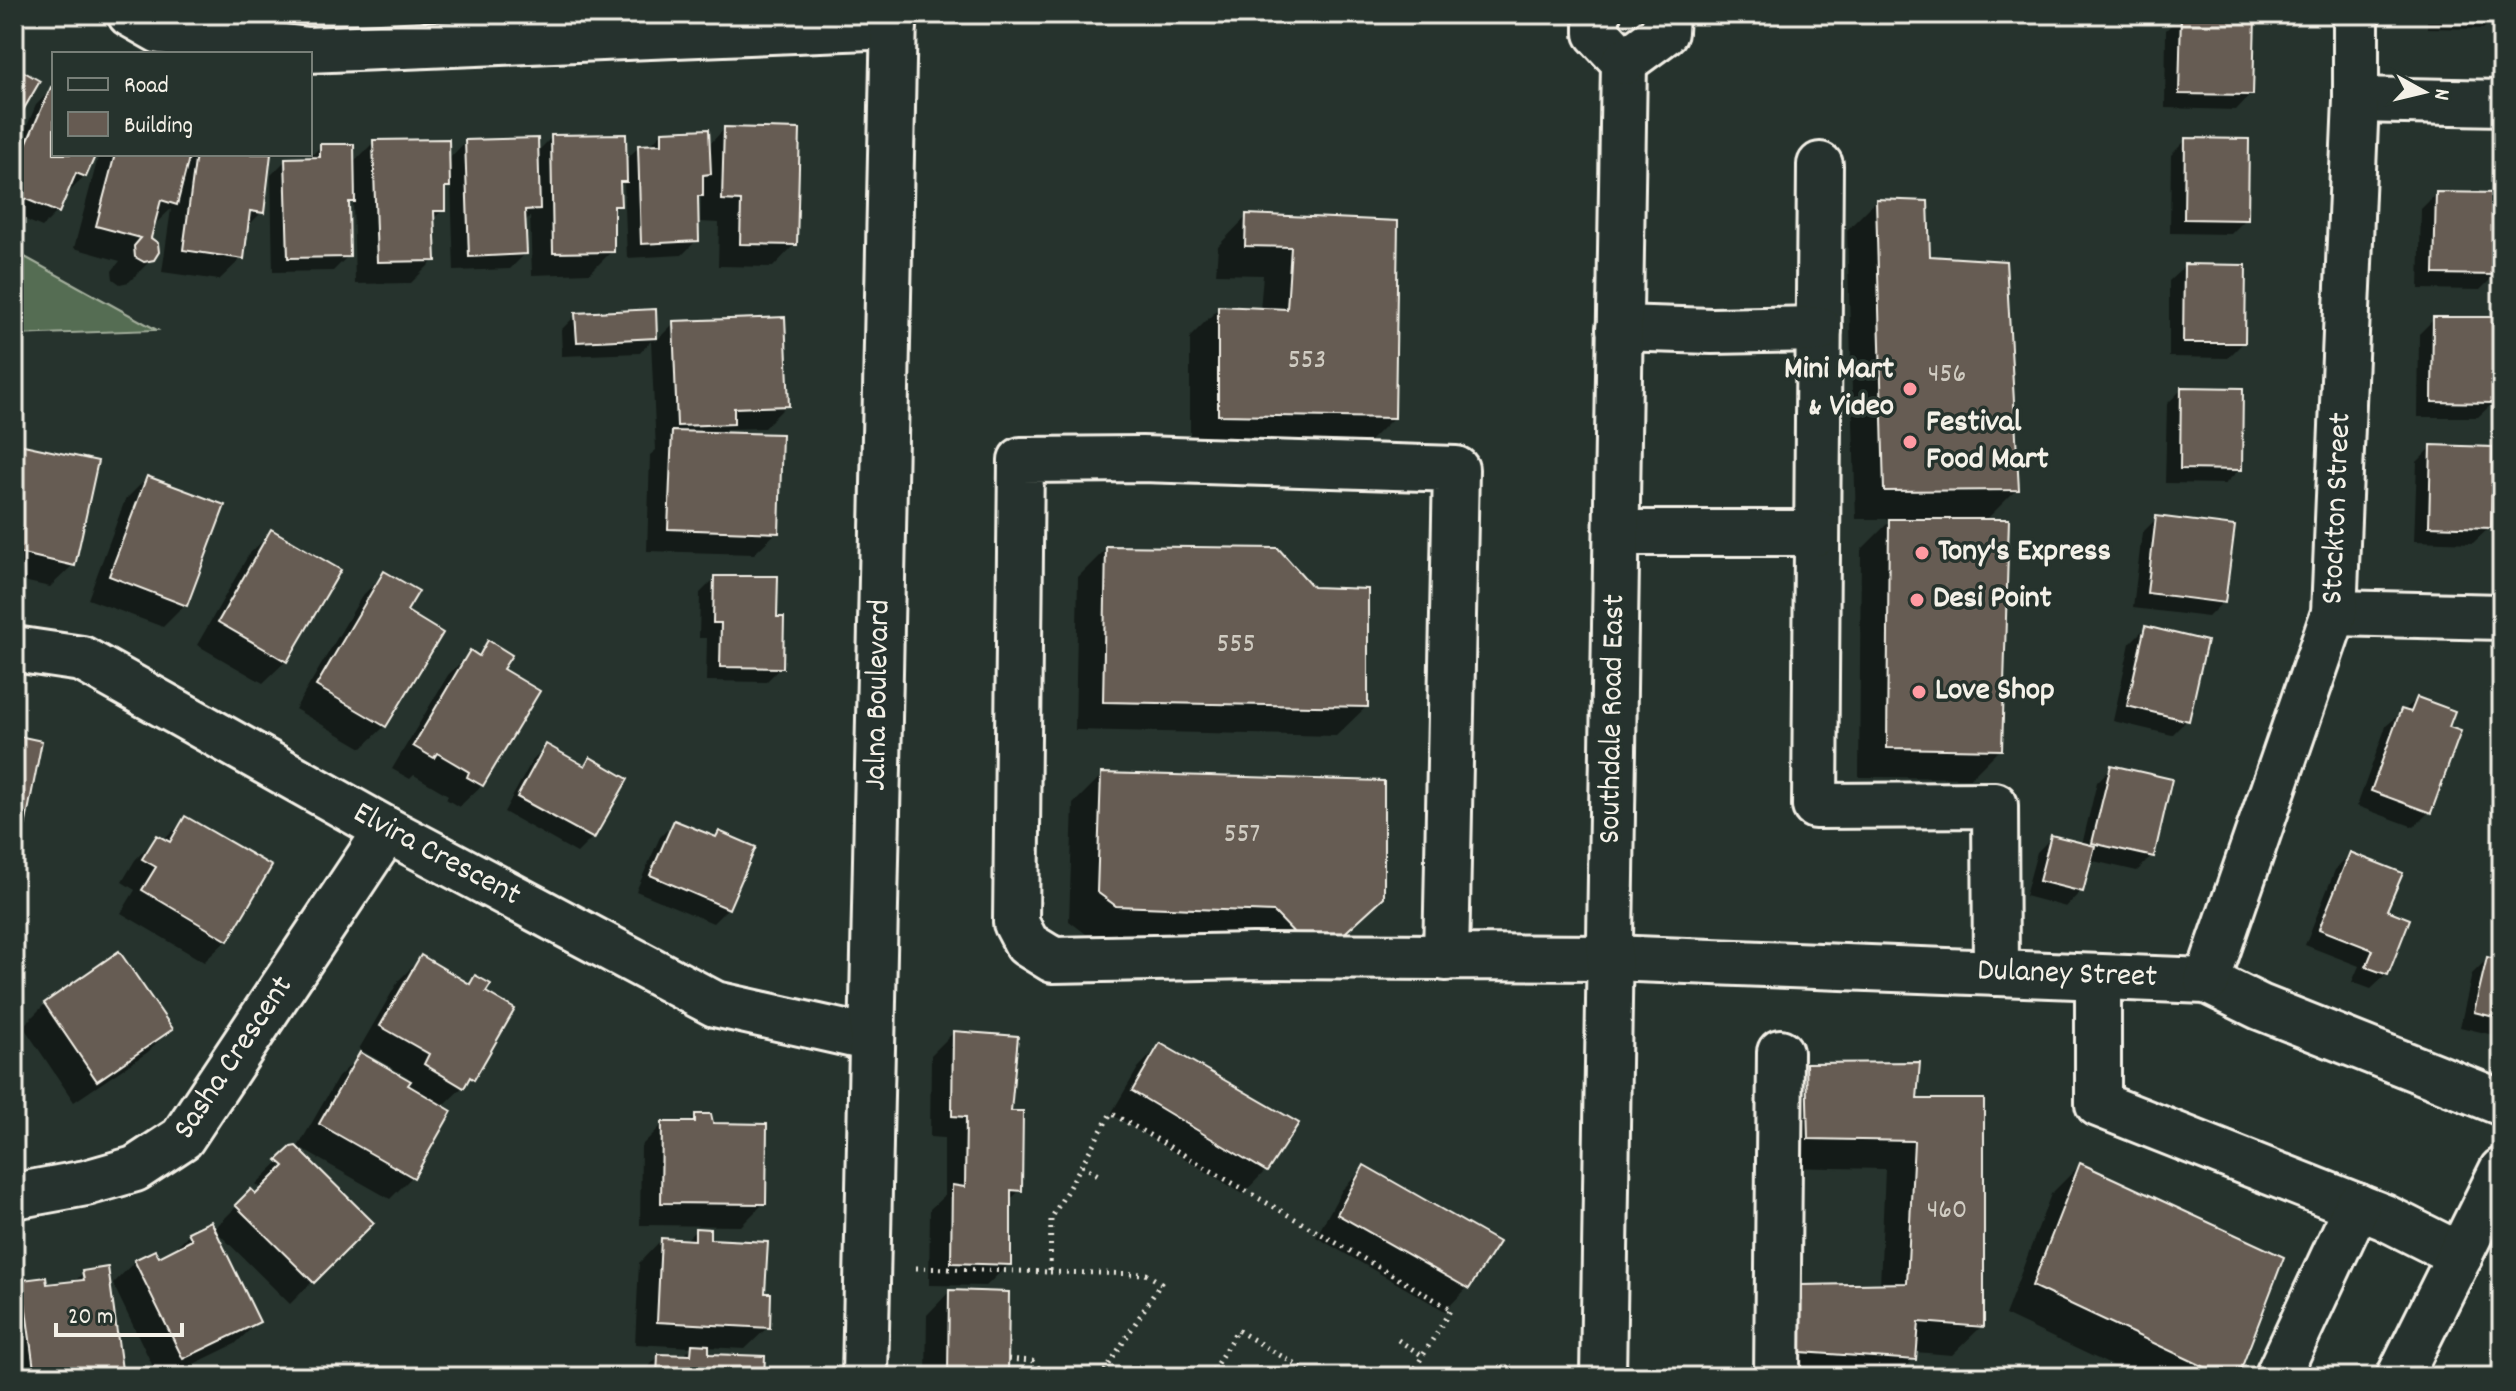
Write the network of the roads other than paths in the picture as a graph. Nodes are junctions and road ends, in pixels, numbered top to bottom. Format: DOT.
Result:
graph roads {
  1 [pos="130,14"];
  2 [pos="1597,14"];
  3 [pos="1666,14"];
  4 [pos="2356,14"];
  5 [pos="894,20"];
  6 [pos="307,32"];
  7 [pos="1624,62"];
  8 [pos="2356,100"];
  9 [pos="2502,103"];
  10 [pos="1820,165"];
  11 [pos="1619,328"];
  12 [pos="1819,329"];
  13 [pos="1617,533"];
  14 [pos="1817,533"];
  15 [pos="2334,613"];
  16 [pos="2502,617"];
  17 [pos="14,649"];
  18 [pos="387,830"];
  19 [pos="1446,958"];
  20 [pos="1610,958"];
  21 [pos="1996,973"];
  22 [pos="2098,977"];
  23 [pos="2207,981"];
  24 [pos="872,1039"];
  25 [pos="1780,1052"];
  26 [pos="2502,1103"];
  27 [pos="2502,1170"];
  28 [pos="14,1196"];
  29 [pos="2357,1206"];
  30 [pos="2460,1255"];
  31 [pos="865,1377"];
  32 [pos="1603,1377"];
  33 [pos="1777,1377"];
  34 [pos="2277,1377"];
  35 [pos="2399,1377"];
  1 -- 6 [label="street"];
  2 -- 7 [label="street"];
  3 -- 7 [label="street"];
  4 -- 8 [label="street, Stockton Street"];
  5 -- 6 [label="street"];
  5 -- 24 [label="street, Jalna Boulevard"];
  7 -- 11 [label="street, Southdale Road East"];
  8 -- 9 [label="street"];
  8 -- 15 [label="street, Stockton Street"];
  10 -- 12 [label="street"];
  11 -- 12 [label="street"];
  11 -- 13 [label="street, Southdale Road East"];
  12 -- 14 [label="street"];
  13 -- 14 [label="street"];
  13 -- 20 [label="street, Southdale Road East"];
  14 -- 21 [label="street"];
  15 -- 16 [label="street"];
  15 -- 23 [label="street, Stockton Street"];
  17 -- 18 [label="street, Elvira Crescent"];
  18 -- 24 [label="street, Elvira Crescent"];
  18 -- 28 [label="street, Sasha Crescent"];
  19 -- 19 [label="street, Dulaney Street"];
  19 -- 20 [label="street, Dulaney Street"];
  20 -- 21 [label="street, Dulaney Street"];
  20 -- 32 [label="street, Southdale Road East"];
  21 -- 22 [label="street, Dulaney Street"];
  22 -- 23 [label="street, Dulaney Street"];
  22 -- 29 [label="street"];
  23 -- 26 [label="street, Dulaney Street"];
  24 -- 31 [label="street, Jalna Boulevard"];
  25 -- 33 [label="street"];
  27 -- 30 [label="street"];
  29 -- 30 [label="street"];
  29 -- 34 [label="street"];
  30 -- 35 [label="street"];
}
